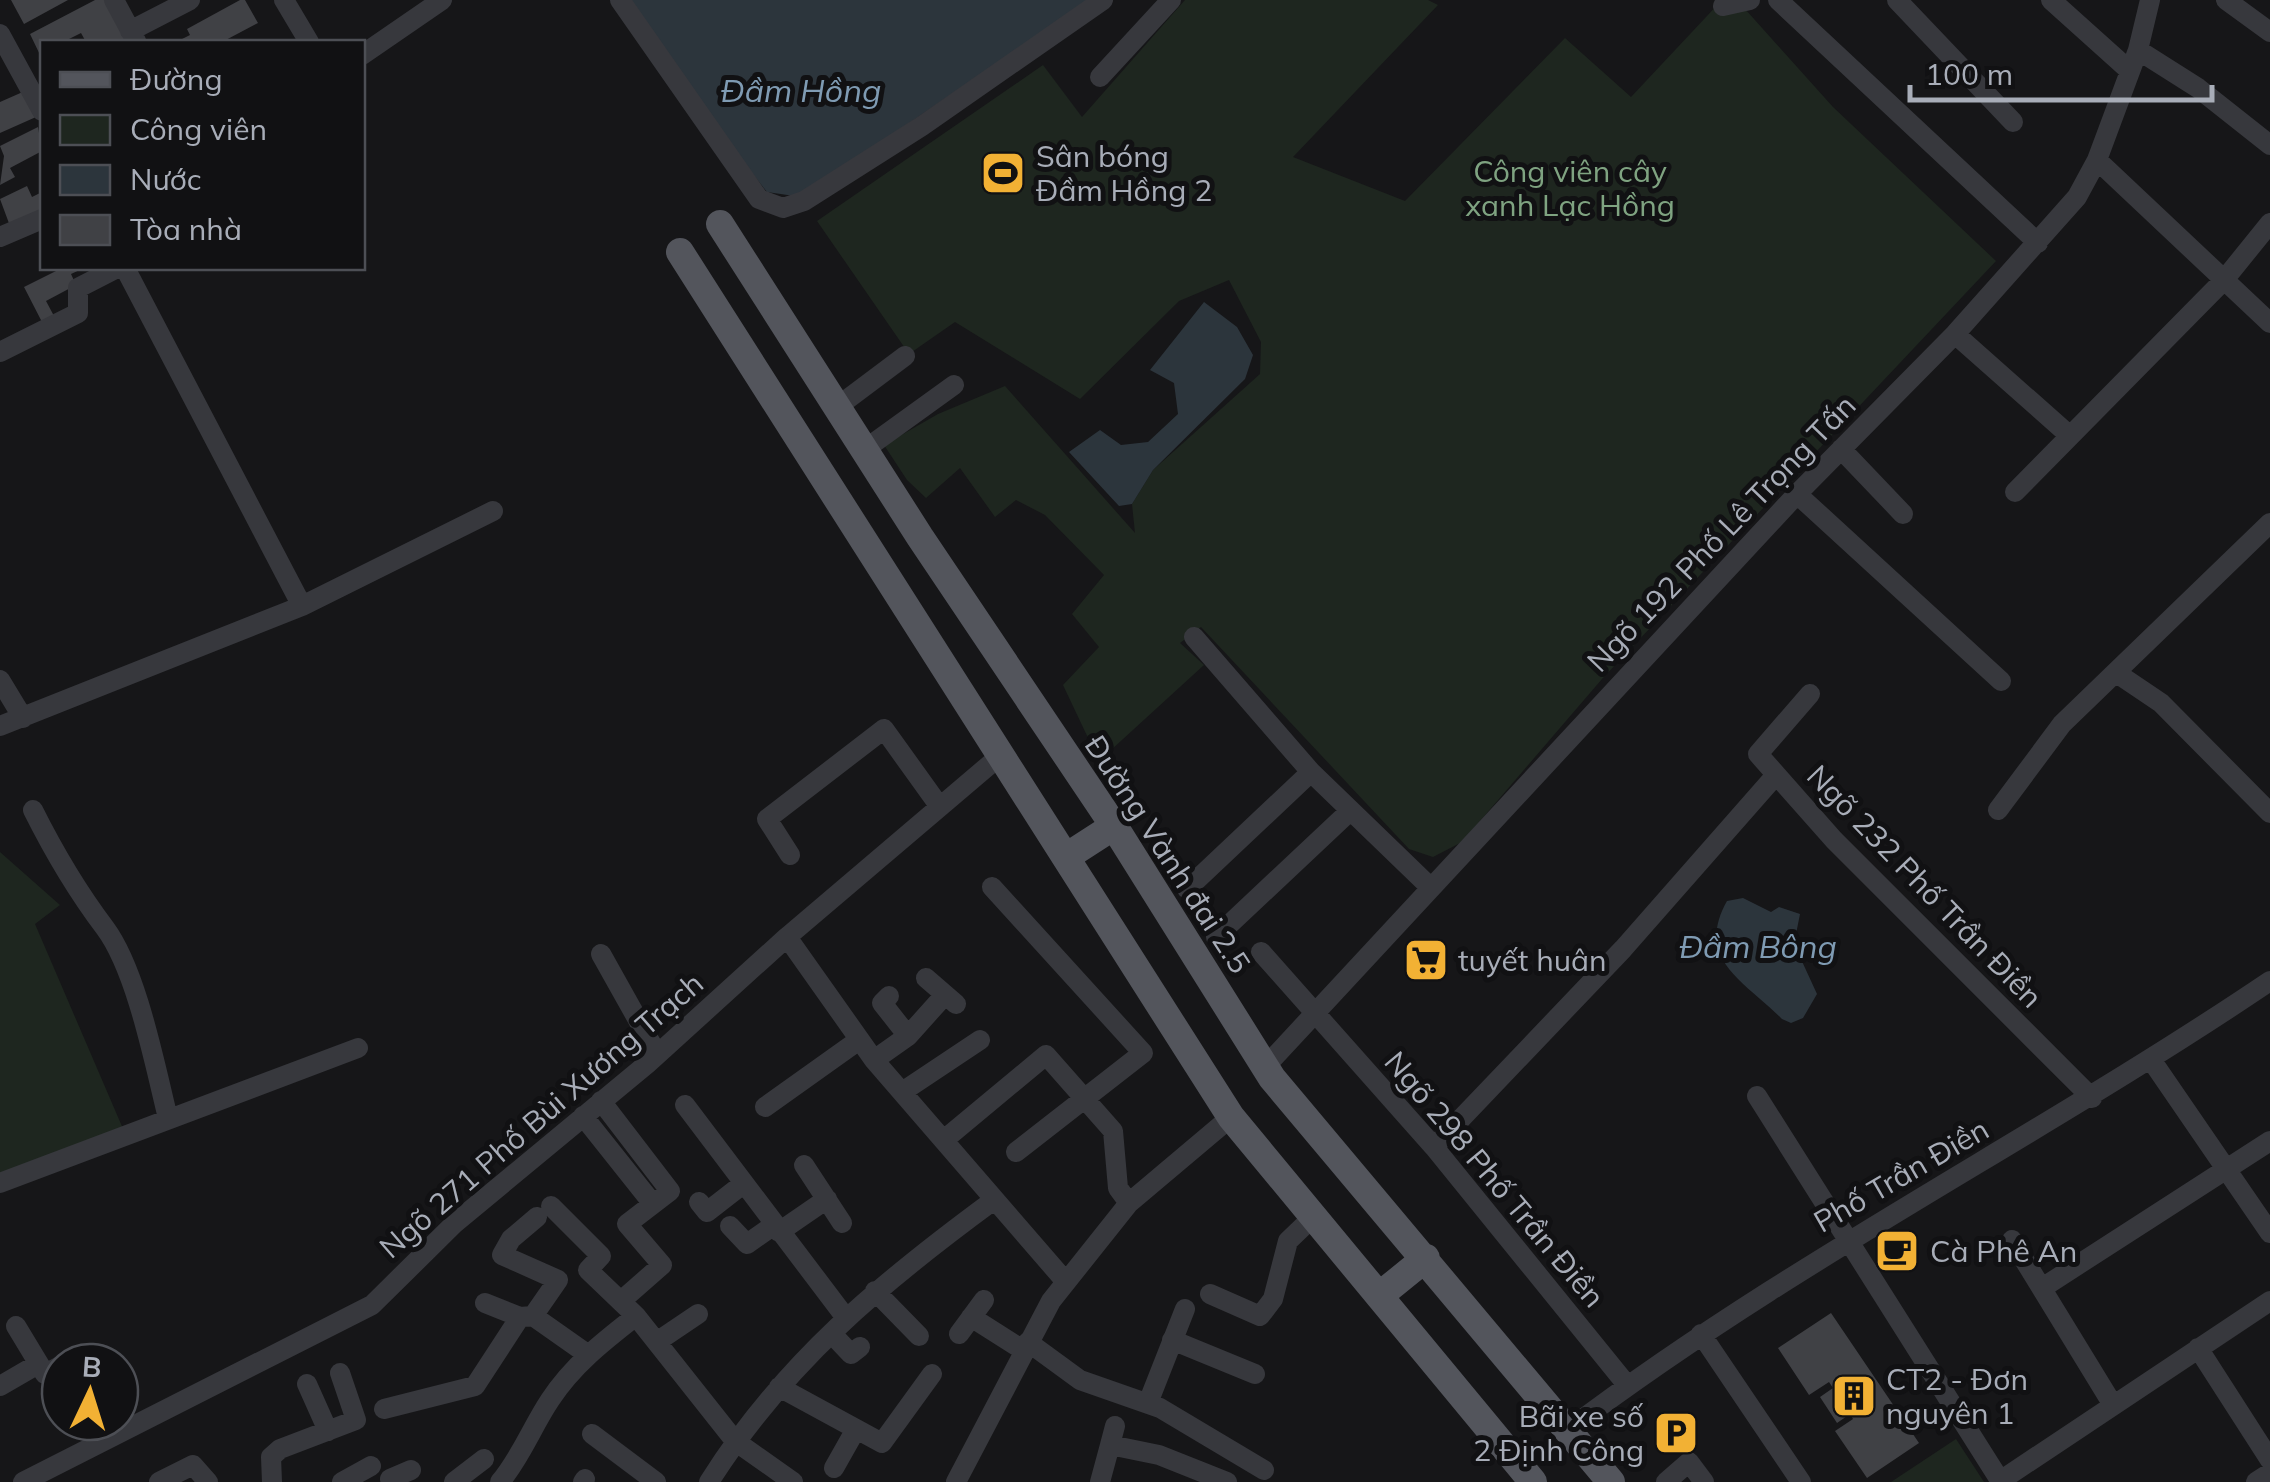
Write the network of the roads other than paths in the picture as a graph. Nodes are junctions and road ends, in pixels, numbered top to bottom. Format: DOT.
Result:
graph roads {
  1 [pos="114,0"];
  2 [pos="190,0"];
  3 [pos="284,0"];
  4 [pos="442,0"];
  5 [pos="620,0"];
  6 [pos="1103,0"];
  7 [pos="1171,0"];
  8 [pos="1750,0"];
  9 [pos="1778,0"];
  10 [pos="1897,0"];
  11 [pos="2051,0"];
  12 [pos="2150,0"];
  13 [pos="2226,0"];
  14 [pos="1723,6"];
  15 [pos="2270,32"];
  16 [pos="0,34"];
  17 [pos="134,37"];
  18 [pos="308,40"];
  19 [pos="2138,50"];
  20 [pos="365,53"];
  21 [pos="2130,71"];
  22 [pos="1100,77"];
  23 [pos="40,107"];
  24 [pos="2014,122"];
  25 [pos="2270,145"];
  26 [pos="2097,160"];
  27 [pos="40,220"];
  28 [pos="2270,222"];
  29 [pos="720,224"];
  30 [pos="0,237"];
  31 [pos="2038,243"];
  32 [pos="680,252"];
  33 [pos="113,270"];
  34 [pos="126,270"];
  35 [pos="2224,280"];
  36 [pos="2270,323"];
  37 [pos="789,334"];
  38 [pos="1955,334"];
  39 [pos="0,352"];
  40 [pos="906,356"];
  41 [pos="751,364"];
  42 [pos="954,385"];
  43 [pos="836,407"];
  44 [pos="2069,435"];
  45 [pos="1841,449"];
  46 [pos="864,450"];
  47 [pos="2015,492"];
  48 [pos="1797,494"];
  49 [pos="493,511"];
  50 [pos="1903,514"];
  51 [pos="2270,523"];
  52 [pos="302,606"];
  53 [pos="1194,637"];
  54 [pos="2118,674"];
  55 [pos="0,680"];
  56 [pos="2002,681"];
  57 [pos="1810,694"];
  58 [pos="23,718"];
  59 [pos="0,726"];
  60 [pos="1001,755"];
  61 [pos="1311,772"];
  62 [pos="1775,776"];
  63 [pos="940,807"];
  64 [pos="33,810"];
  65 [pos="1998,810"];
  66 [pos="1350,811"];
  67 [pos="2270,813"];
  68 [pos="1114,826"];
  69 [pos="790,854"];
  70 [pos="1066,858"];
  71 [pos="1428,886"];
  72 [pos="992,887"];
  73 [pos="1188,890"];
  74 [pos="787,937"];
  75 [pos="1216,937"];
  76 [pos="1261,952"];
  77 [pos="600,954"];
  78 [pos="926,978"];
  79 [pos="2270,982"];
  80 [pos="890,996"];
  81 [pos="1314,1013"];
  82 [pos="908,1036"];
  83 [pos="859,1040"];
  84 [pos="980,1040"];
  85 [pos="358,1048"];
  86 [pos="657,1054"];
  87 [pos="874,1060"];
  88 [pos="2152,1061"];
  89 [pos="1265,1067"];
  90 [pos="902,1092"];
  91 [pos="1757,1096"];
  92 [pos="1086,1098"];
  93 [pos="2092,1098"];
  94 [pos="601,1101"];
  95 [pos="685,1105"];
  96 [pos="766,1107"];
  97 [pos="583,1116"];
  98 [pos="1230,1117"];
  99 [pos="168,1118"];
  100 [pos="945,1139"];
  101 [pos="2270,1141"];
  102 [pos="1434,1148"];
  103 [pos="1016,1152"];
  104 [pos="804,1165"];
  105 [pos="2226,1170"];
  106 [pos="0,1183"];
  107 [pos="743,1184"];
  108 [pos="826,1200"];
  109 [pos="994,1200"];
  110 [pos="698,1202"];
  111 [pos="652,1204"];
  112 [pos="1129,1204"];
  113 [pos="729,1214"];
  114 [pos="1313,1216"];
  115 [pos="842,1223"];
  116 [pos="776,1228"];
  117 [pos="2270,1233"];
  118 [pos="1848,1240"];
  119 [pos="2012,1240"];
  120 [pos="1426,1258"];
  121 [pos="1066,1282"];
  122 [pos="2042,1288"];
  123 [pos="874,1290"];
  124 [pos="1210,1294"];
  125 [pos="1379,1296"];
  126 [pos="2270,1300"];
  127 [pos="485,1303"];
  128 [pos="628,1308"];
  129 [pos="1184,1309"];
  130 [pos="698,1314"];
  131 [pos="526,1317"];
  132 [pos="971,1317"];
  133 [pos="16,1326"];
  134 [pos="839,1326"];
  135 [pos="1701,1334"];
  136 [pos="919,1336"];
  137 [pos="1172,1340"];
  138 [pos="658,1341"];
  139 [pos="1025,1346"];
  140 [pos="860,1347"];
  141 [pos="2198,1348"];
  142 [pos="587,1354"];
  143 [pos="38,1364"];
  144 [pos="40,1367"];
  145 [pos="340,1372"];
  146 [pos="932,1374"];
  147 [pos="1255,1374"];
  148 [pos="306,1384"];
  149 [pos="0,1386"];
  150 [pos="1627,1386"];
  151 [pos="779,1387"];
  152 [pos="1148,1403"];
  153 [pos="2114,1406"];
  154 [pos="384,1409"];
  155 [pos="856,1429"];
  156 [pos="1568,1430"];
  157 [pos="328,1431"];
  158 [pos="592,1434"];
  159 [pos="735,1441"];
  160 [pos="484,1459"];
  161 [pos="2270,1460"];
  162 [pos="370,1466"];
  163 [pos="834,1468"];
  164 [pos="1264,1470"];
  165 [pos="2270,1473"];
  166 [pos="512,1478"];
  167 [pos="2000,1481"];
  168 [pos="23,1482"];
  169 [pos="159,1482"];
  170 [pos="208,1482"];
  171 [pos="272,1482"];
  172 [pos="342,1482"];
  173 [pos="454,1482"];
  174 [pos="656,1482"];
  175 [pos="709,1482"];
  176 [pos="793,1482"];
  177 [pos="956,1482"];
  178 [pos="1100,1482"];
  179 [pos="1226,1482"];
  180 [pos="1533,1482"];
  181 [pos="1612,1482"];
  182 [pos="1666,1482"];
  183 [pos="1704,1482"];
  184 [pos="1801,1482"];
  185 [pos="2256,1482"];
  1 -- 17 [label="street"];
  2 -- 17 [label="street"];
  3 -- 18 [label="street"];
  4 -- 20 [label="street"];
  5 -- 6 [label="street"];
  7 -- 22 [label="street"];
  8 -- 14 [label="street"];
  9 -- 31 [label="street"];
  10 -- 24 [label="street"];
  11 -- 21 [label="street"];
  12 -- 19 [label="street, Ngõ 192 Phố Lê Trọng Tấn"];
  13 -- 15 [label="street"];
  16 -- 23 [label="street"];
  19 -- 21 [label="street, Ngõ 192 Phố Lê Trọng Tấn"];
  19 -- 25 [label="street"];
  21 -- 26 [label="street, Ngõ 192 Phố Lê Trọng Tấn"];
  26 -- 31 [label="street, Ngõ 192 Phố Lê Trọng Tấn"];
  26 -- 35 [label="street"];
  27 -- 30 [label="street"];
  28 -- 35 [label="street"];
  29 -- 37 [label="main road, Đường Vành đai 2.5"];
  31 -- 38 [label="street, Ngõ 192 Phố Lê Trọng Tấn"];
  32 -- 41 [label="main road"];
  33 -- 39 [label="street"];
  34 -- 52 [label="street"];
  35 -- 36 [label="street"];
  35 -- 44 [label="street"];
  37 -- 41 [label="main road"];
  37 -- 43 [label="main road, Đường Vành đai 2.5"];
  38 -- 44 [label="street"];
  38 -- 45 [label="street, Ngõ 192 Phố Lê Trọng Tấn"];
  40 -- 43 [label="street"];
  41 -- 60 [label="main road"];
  42 -- 46 [label="street"];
  43 -- 46 [label="main road, Đường Vành đai 2.5"];
  44 -- 47 [label="street"];
  45 -- 48 [label="street, Ngõ 192 Phố Lê Trọng Tấn"];
  45 -- 50 [label="street"];
  46 -- 68 [label="main road, Đường Vành đai 2.5"];
  48 -- 56 [label="street"];
  48 -- 71 [label="street, Ngõ 192 Phố Lê Trọng Tấn"];
  49 -- 52 [label="street"];
  51 -- 54 [label="street"];
  52 -- 58 [label="street"];
  53 -- 61 [label="street"];
  54 -- 65 [label="street"];
  54 -- 67 [label="street"];
  55 -- 58 [label="street"];
  57 -- 62 [label="street"];
  58 -- 59 [label="street"];
  60 -- 63 [label="street, Ngõ 271 Phố Bùi Xương Trạch"];
  60 -- 70 [label="main road"];
  61 -- 66 [label="street"];
  61 -- 73 [label="street"];
  62 -- 93 [label="street, Ngõ 232 Phố Trần Điền"];
  62 -- 102 [label="street, Ngõ 232 Phố Trần Điền"];
  63 -- 69 [label="street"];
  63 -- 74 [label="street, Ngõ 271 Phố Bùi Xương Trạch"];
  64 -- 99 [label="street"];
  66 -- 71 [label="street"];
  66 -- 75 [label="street"];
  68 -- 70 [label="main road"];
  68 -- 89 [label="main road, Đường Vành đai 2.5"];
  70 -- 98 [label="main road"];
  71 -- 81 [label="street, Ngõ 192 Phố Lê Trọng Tấn"];
  72 -- 92 [label="street"];
  74 -- 83 [label="street"];
  74 -- 86 [label="street, Ngõ 271 Phố Bùi Xương Trạch"];
  76 -- 81 [label="street, Ngõ 298 Phố Trần Điền"];
  77 -- 86 [label="street"];
  78 -- 82 [label="street"];
  79 -- 88 [label="street, Phố Trần Điền"];
  80 -- 82 [label="street"];
  81 -- 89 [label="street, Ngõ 192 Phố Lê Trọng Tấn"];
  81 -- 102 [label="street, Ngõ 298 Phố Trần Điền"];
  82 -- 87 [label="street"];
  83 -- 87 [label="street"];
  83 -- 96 [label="street"];
  84 -- 90 [label="street"];
  85 -- 99 [label="street"];
  86 -- 94 [label="street, Ngõ 271 Phố Bùi Xương Trạch"];
  87 -- 90 [label="street"];
  88 -- 93 [label="street, Phố Trần Điền"];
  88 -- 105 [label="street"];
  89 -- 120 [label="main road, Đường Vành đai 2.5"];
  90 -- 100 [label="street"];
  91 -- 118 [label="street"];
  92 -- 100 [label="street"];
  92 -- 103 [label="street"];
  92 -- 112 [label="street"];
  93 -- 118 [label="street, Phố Trần Điền"];
  94 -- 97 [label="street, Ngõ 271 Phố Bùi Xương Trạch"];
  94 -- 111 [label="street"];
  95 -- 107 [label="street"];
  97 -- 111 [label="street"];
  97 -- 168 [label="street, Ngõ 271 Phố Bùi Xương Trạch"];
  98 -- 112 [label="street"];
  98 -- 114 [label="main road"];
  99 -- 106 [label="street"];
  100 -- 109 [label="street"];
  101 -- 105 [label="street"];
  102 -- 150 [label="street, Ngõ 298 Phố Trần Điền"];
  104 -- 108 [label="street"];
  105 -- 117 [label="street"];
  105 -- 122 [label="street"];
  107 -- 113 [label="street"];
  107 -- 116 [label="street"];
  108 -- 115 [label="street"];
  108 -- 116 [label="street"];
  109 -- 121 [label="street"];
  109 -- 123 [label="street"];
  110 -- 113 [label="street"];
  111 -- 128 [label="street"];
  112 -- 121 [label="street"];
  113 -- 116 [label="street"];
  114 -- 124 [label="street"];
  114 -- 125 [label="main road"];
  116 -- 134 [label="street"];
  118 -- 135 [label="street, Phố Trần Điền"];
  118 -- 167 [label="street"];
  119 -- 122 [label="street"];
  120 -- 125 [label="main road"];
  120 -- 156 [label="main road, Đường Vành đai 2.5"];
  121 -- 139 [label="street"];
  122 -- 153 [label="street"];
  123 -- 134 [label="street"];
  123 -- 136 [label="street"];
  125 -- 180 [label="main road"];
  126 -- 141 [label="street"];
  127 -- 131 [label="street"];
  128 -- 131 [label="street"];
  128 -- 138 [label="street"];
  128 -- 142 [label="street"];
  129 -- 137 [label="street"];
  130 -- 138 [label="street"];
  131 -- 142 [label="street"];
  131 -- 154 [label="street"];
  132 -- 139 [label="street"];
  133 -- 143 [label="street"];
  134 -- 140 [label="street"];
  134 -- 151 [label="street"];
  135 -- 150 [label="street, Phố Trần Điền"];
  135 -- 184 [label="street"];
  137 -- 147 [label="street"];
  137 -- 152 [label="street"];
  138 -- 159 [label="street"];
  139 -- 152 [label="street"];
  139 -- 177 [label="street"];
  141 -- 153 [label="street"];
  141 -- 161 [label="street"];
  142 -- 166 [label="street"];
  143 -- 144 [label="street"];
  143 -- 149 [label="street"];
  145 -- 157 [label="street"];
  146 -- 155 [label="street"];
  148 -- 157 [label="street"];
  150 -- 156 [label="street, Phố Trần Điền"];
  151 -- 155 [label="street"];
  151 -- 159 [label="street"];
  152 -- 164 [label="street"];
  153 -- 167 [label="street"];
  155 -- 163 [label="street"];
  156 -- 181 [label="main road, Đường Vành đai 2.5"];
  157 -- 171 [label="street"];
  158 -- 174 [label="street"];
  159 -- 175 [label="street"];
  159 -- 176 [label="street"];
  160 -- 173 [label="street"];
  162 -- 172 [label="street"];
  165 -- 185 [label="street"];
  169 -- 170 [label="street"];
  178 -- 179 [label="street"];
  182 -- 183 [label="street"];
}
